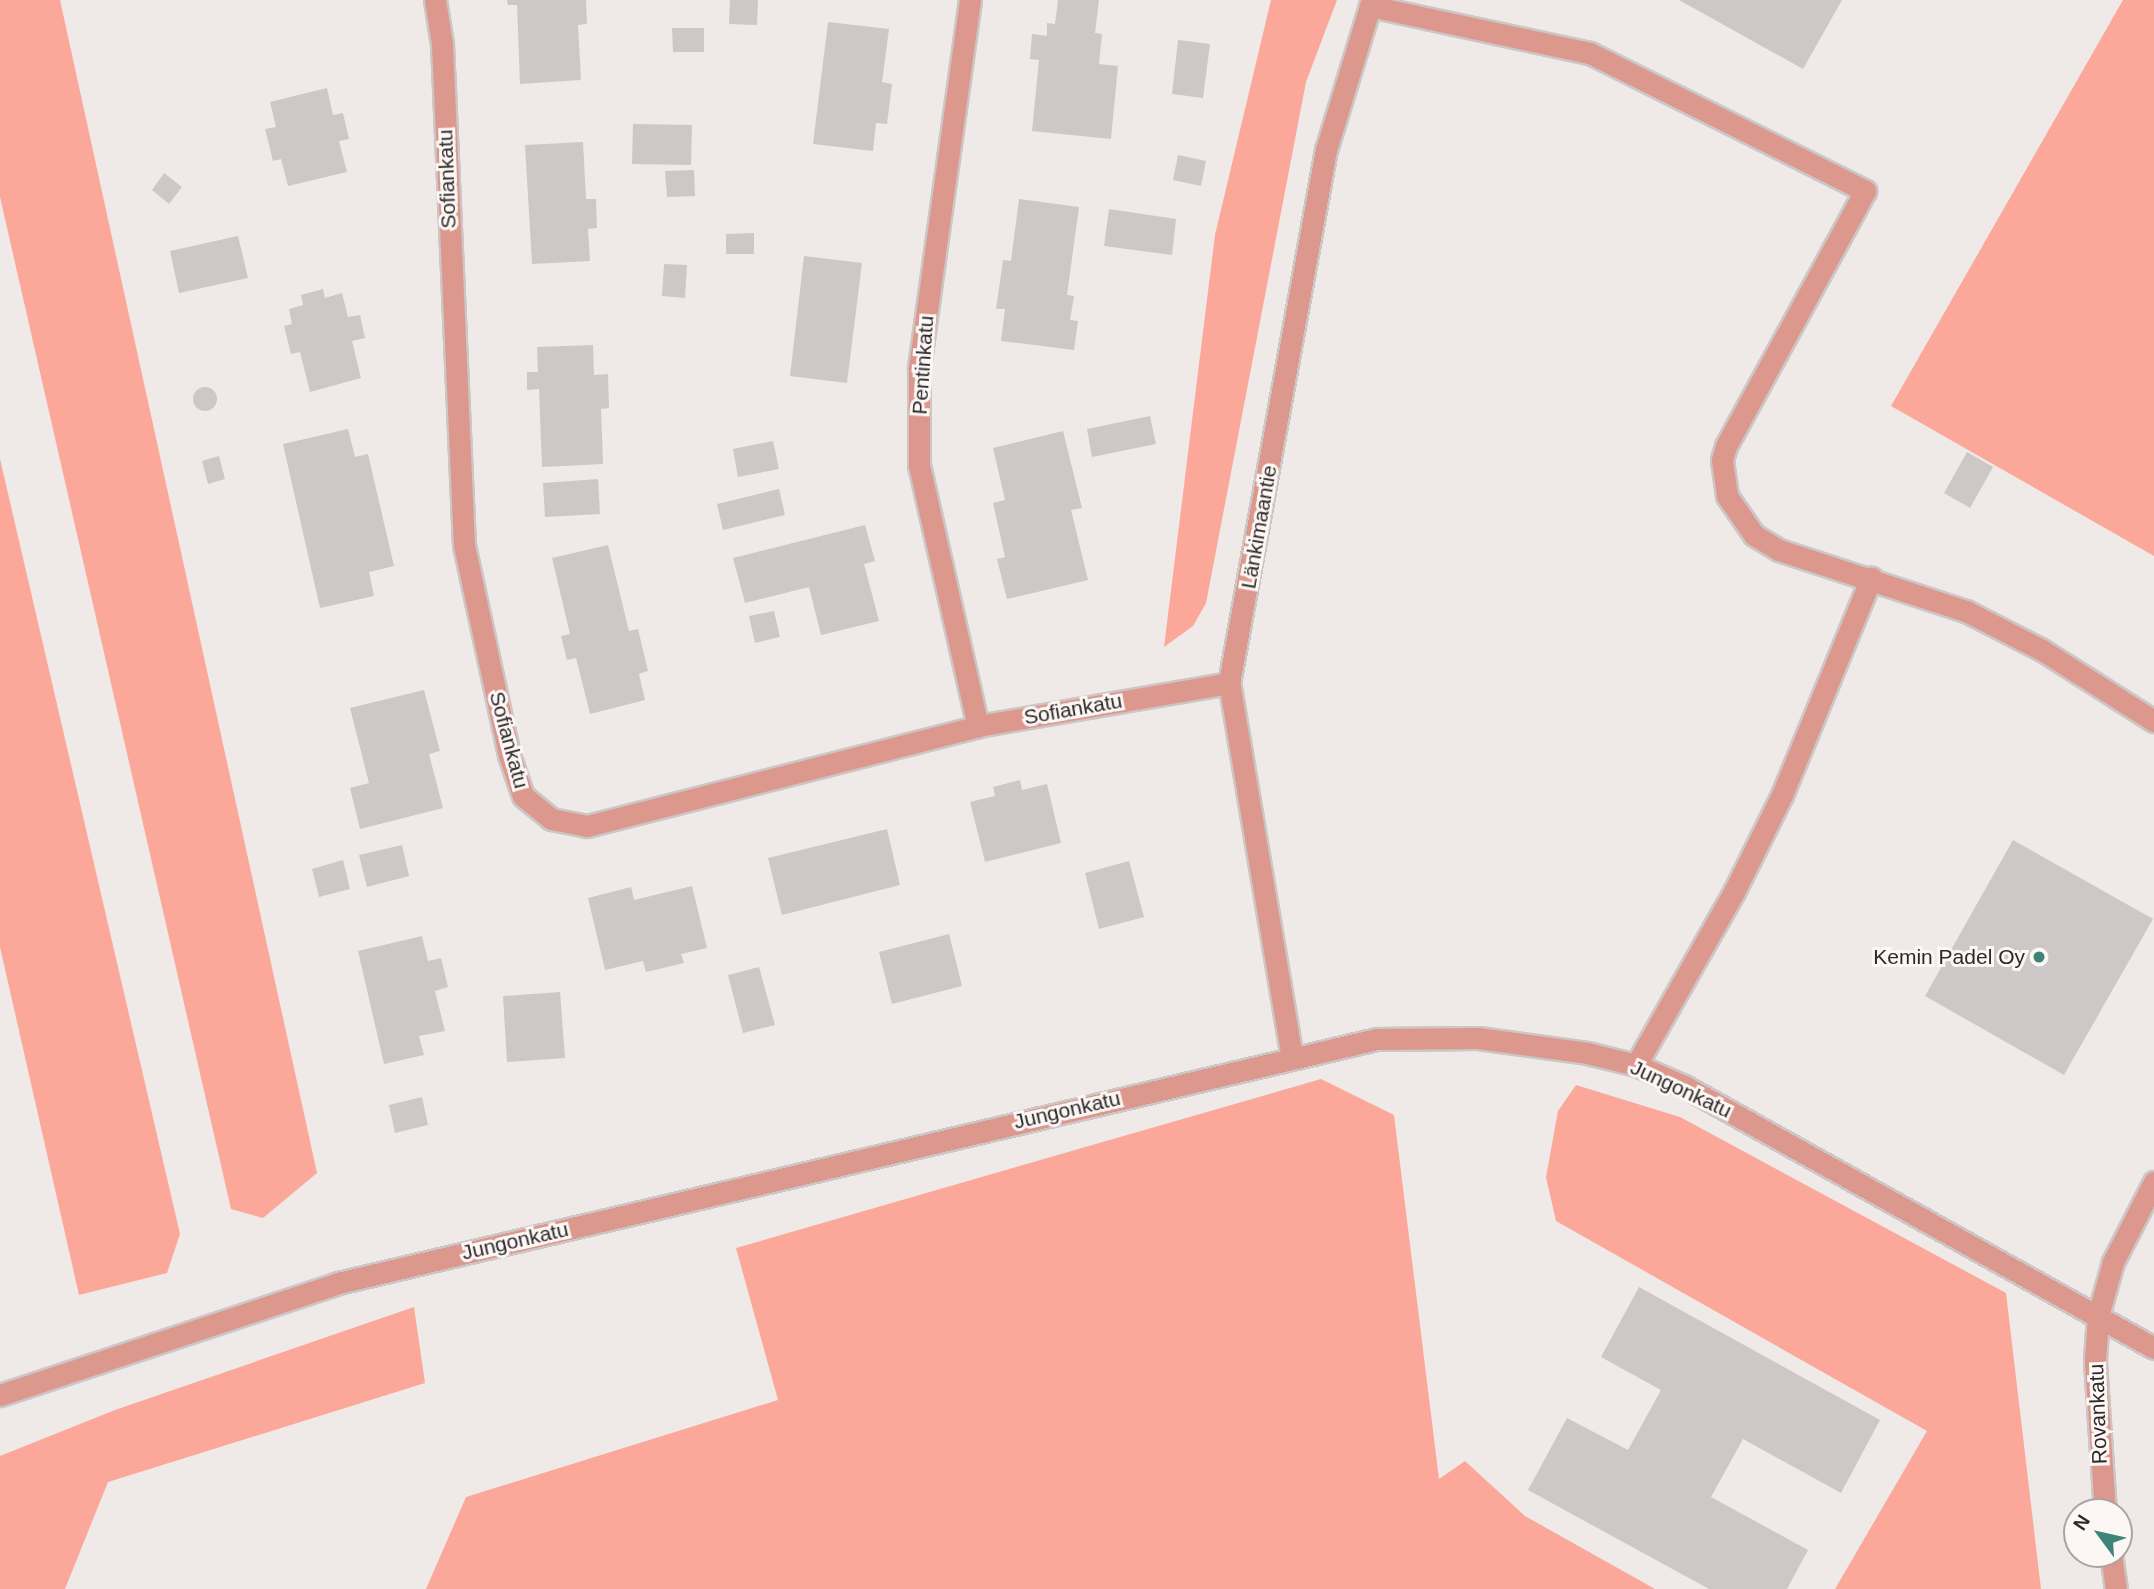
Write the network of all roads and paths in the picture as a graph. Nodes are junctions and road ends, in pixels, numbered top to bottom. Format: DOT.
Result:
graph roads {
  1 [pos="435,0"];
  2 [pos="970,0"];
  3 [pos="1371,3"];
  4 [pos="1871,578"];
  5 [pos="1229,683"];
  6 [pos="2154,721"];
  7 [pos="978,726"];
  8 [pos="1292,1058"];
  9 [pos="1636,1065"];
  10 [pos="2154,1182"];
  11 [pos="2098,1316"];
  12 [pos="2154,1348"];
  13 [pos="0,1395"];
  14 [pos="2104,1498"];
  15 [pos="2113,1568"];
  16 [pos="2116,1589"];
  1 -- 7 [label="street, Sofiankatu"];
  2 -- 7 [label="street, Pentinkatu"];
  3 -- 4 [label="street"];
  3 -- 5 [label="street, Länkimaantie"];
  4 -- 6 [label="street"];
  4 -- 9 [label="street"];
  5 -- 7 [label="street, Sofiankatu"];
  5 -- 8 [label="street, Länkimaantie"];
  8 -- 9 [label="street, Jungonkatu"];
  8 -- 13 [label="street, Jungonkatu"];
  9 -- 11 [label="street, Jungonkatu"];
  10 -- 11 [label="street, Rovankatu"];
  11 -- 12 [label="street, Jungonkatu"];
  11 -- 14 [label="street, Rovankatu"];
  15 -- 16 [label="street"];
}
